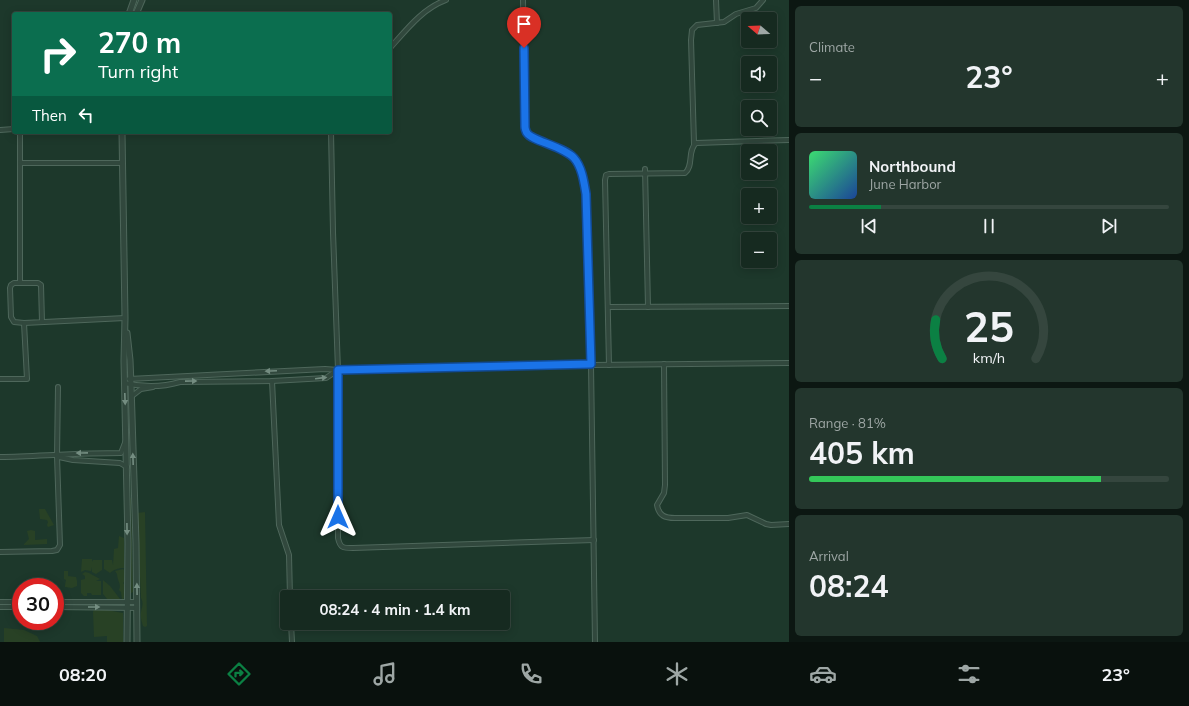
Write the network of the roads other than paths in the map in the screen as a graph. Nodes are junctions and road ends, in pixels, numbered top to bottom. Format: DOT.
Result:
graph roads {
  1 [pos="134,0"];
  2 [pos="142,0"];
  3 [pos="446,0"];
  4 [pos="524,0"];
  5 [pos="716,0"];
  6 [pos="763,0"];
  7 [pos="130,12"];
  8 [pos="137,12"];
  9 [pos="717,23"];
  10 [pos="392,46"];
  11 [pos="12,129"];
  12 [pos="0,130"];
  13 [pos="20,134"];
  14 [pos="122,134"];
  15 [pos="331,134"];
  16 [pos="789,140"];
  17 [pos="694,144"];
  18 [pos="20,163"];
  19 [pos="122,163"];
  20 [pos="645,172"];
  21 [pos="20,283"];
  22 [pos="789,306"];
  23 [pos="608,307"];
  24 [pos="648,307"];
  25 [pos="125,318"];
  26 [pos="42,322"];
  27 [pos="24,323"];
  28 [pos="789,363"];
  29 [pos="591,364"];
  30 [pos="664,364"];
  31 [pos="609,365"];
  32 [pos="338,370"];
  33 [pos="0,379"];
  34 [pos="124,381"];
  35 [pos="272,381"];
  36 [pos="131,382"];
  37 [pos="170,384"];
  38 [pos="58,387"];
  39 [pos="132,396"];
  40 [pos="126,440"];
  41 [pos="57,456"];
  42 [pos="0,457"];
  43 [pos="127,467"];
  44 [pos="789,524"];
  45 [pos="594,540"];
  46 [pos="0,552"];
  47 [pos="290,590"];
  48 [pos="0,602"];
  49 [pos="12,602"];
  50 [pos="64,602"];
  51 [pos="127,605"];
  52 [pos="137,605"];
  53 [pos="0,607"];
  54 [pos="12,607"];
  55 [pos="64,607"];
  56 [pos="291,630"];
  57 [pos="127,642"];
  58 [pos="137,642"];
  59 [pos="292,642"];
  60 [pos="595,642"];
  1 -- 7 [label="street"];
  2 -- 8 [label="street"];
  3 -- 10 [label="street"];
  4 -- 29 [label="street"];
  5 -- 9 [label="street"];
  6 -- 9 [label="street"];
  9 -- 17 [label="street"];
  11 -- 12 [label="street"];
  13 -- 18 [label="street"];
  14 -- 19 [label="street"];
  15 -- 32 [label="street"];
  16 -- 17 [label="street"];
  17 -- 20 [label="street"];
  18 -- 19 [label="street"];
  18 -- 21 [label="street"];
  19 -- 25 [label="street"];
  20 -- 23 [label="street"];
  20 -- 24 [label="street"];
  21 -- 26 [label="street"];
  21 -- 27 [label="street"];
  22 -- 24 [label="street"];
  23 -- 24 [label="street"];
  23 -- 31 [label="street"];
  25 -- 26 [label="street"];
  25 -- 34 [label="street"];
  25 -- 36 [label="street"];
  26 -- 27 [label="street"];
  27 -- 33 [label="street"];
  28 -- 30 [label="street"];
  29 -- 31 [label="street"];
  29 -- 32 [label="street"];
  29 -- 45 [label="street"];
  30 -- 31 [label="street"];
  30 -- 44 [label="street"];
  35 -- 32 [label="street, one-way"];
  32 -- 36 [label="street, one-way"];
  32 -- 45 [label="street"];
  34 -- 36 [label="street"];
  34 -- 40 [label="street, one-way"];
  37 -- 35 [label="street, one-way"];
  35 -- 47 [label="street"];
  36 -- 37 [label="street"];
  36 -- 39 [label="street"];
  37 -- 39 [label="street"];
  38 -- 41 [label="street"];
  52 -- 39 [label="street, one-way"];
  40 -- 41 [label="street, one-way"];
  40 -- 43 [label="street"];
  41 -- 42 [label="street"];
  41 -- 43 [label="street"];
  41 -- 46 [label="street"];
  43 -- 51 [label="street, one-way"];
  45 -- 60 [label="street"];
  48 -- 49 [label="street"];
  50 -- 51 [label="street"];
  51 -- 52 [label="street"];
  55 -- 51 [label="street, one-way"];
  51 -- 57 [label="street"];
  52 -- 58 [label="street"];
  53 -- 54 [label="street"];
  56 -- 59 [label="street"];
}
